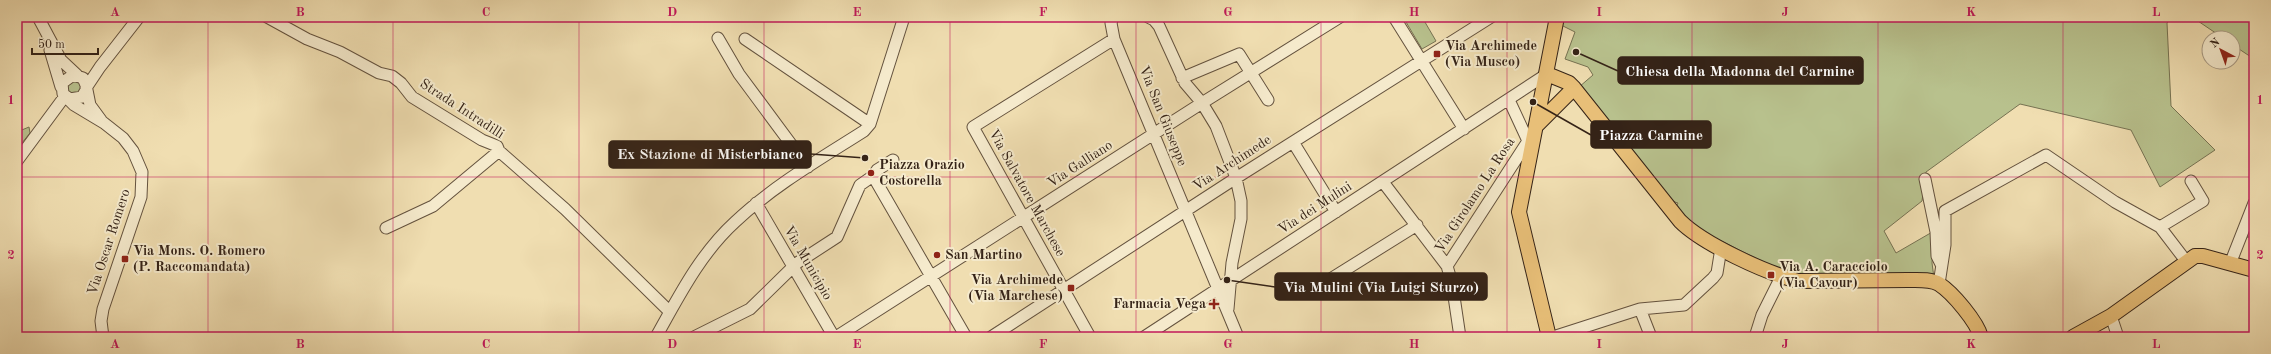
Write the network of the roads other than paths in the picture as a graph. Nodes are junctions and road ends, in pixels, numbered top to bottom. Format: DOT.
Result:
graph roads {
  1 [pos="38,17"];
  2 [pos="138,17"];
  3 [pos="267,17"];
  4 [pos="904,17"];
  5 [pos="1113,17"];
  6 [pos="1148,17"];
  7 [pos="1340,17"];
  8 [pos="1394,17"];
  9 [pos="1491,17"];
  10 [pos="1558,17"];
  11 [pos="47,36"];
  12 [pos="718,38"];
  13 [pos="745,39"];
  14 [pos="1114,39"];
  15 [pos="1421,60"];
  16 [pos="100,67"];
  17 [pos="1548,71"];
  18 [pos="1251,72"];
  19 [pos="78,76"];
  20 [pos="1182,78"];
  21 [pos="86,89"];
  22 [pos="1575,89"];
  23 [pos="64,94"];
  24 [pos="1268,100"];
  25 [pos="1506,102"];
  26 [pos="1202,103"];
  27 [pos="104,123"];
  28 [pos="870,124"];
  29 [pos="1464,129"];
  30 [pos="1153,134"];
  31 [pos="1533,135"];
  32 [pos="1293,142"];
  33 [pos="499,151"];
  34 [pos="893,160"];
  35 [pos="17,161"];
  36 [pos="808,167"];
  37 [pos="1236,178"];
  38 [pos="1925,179"];
  39 [pos="876,180"];
  40 [pos="1383,182"];
  41 [pos="2191,182"];
  42 [pos="756,203"];
  43 [pos="2254,203"];
  44 [pos="1185,212"];
  45 [pos="1336,212"];
  46 [pos="1024,218"];
  47 [pos="1417,225"];
  48 [pos="2160,227"];
  49 [pos="386,228"];
  50 [pos="1721,248"];
  51 [pos="2186,261"];
  52 [pos="2230,264"];
  53 [pos="1942,265"];
  54 [pos="1447,266"];
  55 [pos="792,267"];
  56 [pos="2254,270"];
  57 [pos="932,277"];
  58 [pos="1781,277"];
  59 [pos="1230,282"];
  60 [pos="1939,284"];
  61 [pos="1065,290"];
  62 [pos="1218,290"];
  63 [pos="1314,290"];
  64 [pos="1640,309"];
  65 [pos="670,312"];
  66 [pos="1228,313"];
  67 [pos="2111,316"];
  68 [pos="103,337"];
  69 [pos="656,337"];
  70 [pos="695,337"];
  71 [pos="835,337"];
  72 [pos="966,337"];
  73 [pos="991,337"];
  74 [pos="1090,337"];
  75 [pos="1144,337"];
  76 [pos="1238,337"];
  77 [pos="1460,337"];
  78 [pos="1549,337"];
  79 [pos="1553,337"];
  80 [pos="1651,337"];
  81 [pos="1755,337"];
  82 [pos="1981,337"];
  83 [pos="2073,337"];
  84 [pos="2118,337"];
  1 -- 11 [label="street"];
  2 -- 16 [label="street"];
  3 -- 33 [label="street, Strada Intradilli"];
  4 -- 28 [label="street"];
  5 -- 14 [label="street, Via San Giuseppe"];
  6 -- 20 [label="street"];
  7 -- 18 [label="street, Via Galliano"];
  8 -- 15 [label="street"];
  9 -- 15 [label="street, Via Archimede"];
  10 -- 17 [label="main road"];
  11 -- 19 [label="street"];
  11 -- 23 [label="street"];
  12 -- 36 [label="street"];
  13 -- 28 [label="street"];
  14 -- 30 [label="street, Via San Giuseppe"];
  14 -- 46 [label="street, Via Salvatore Marchese"];
  15 -- 29 [label="street"];
  15 -- 32 [label="street, Via Archimede"];
  16 -- 19 [label="street"];
  16 -- 21 [label="street"];
  17 -- 22 [label="main road"];
  17 -- 25 [label="street, Via dei Mulini"];
  17 -- 31 [label="main road"];
  18 -- 20 [label="street"];
  18 -- 24 [label="street"];
  18 -- 26 [label="street, Via Galliano"];
  19 -- 21 [label="street"];
  19 -- 23 [label="street"];
  20 -- 26 [label="street"];
  21 -- 23 [label="street"];
  21 -- 27 [label="street"];
  22 -- 31 [label="main road"];
  22 -- 50 [label="main road"];
  23 -- 27 [label="street"];
  23 -- 35 [label="street"];
  25 -- 29 [label="street, Via dei Mulini"];
  25 -- 31 [label="street"];
  26 -- 30 [label="street, Via Galliano"];
  26 -- 37 [label="street"];
  27 -- 68 [label="street, Via Oscar Romero"];
  28 -- 36 [label="street"];
  29 -- 40 [label="street, Via dei Mulini"];
  30 -- 44 [label="street, Via San Giuseppe"];
  30 -- 46 [label="street, Via Galliano"];
  31 -- 54 [label="street, Via Girolamo La Rosa"];
  31 -- 78 [label="main road"];
  32 -- 37 [label="street, Via Archimede"];
  32 -- 45 [label="street"];
  33 -- 49 [label="street"];
  33 -- 65 [label="street, Strada Intradilli"];
  34 -- 39 [label="street"];
  36 -- 42 [label="street"];
  37 -- 44 [label="street, Via Archimede"];
  37 -- 59 [label="street"];
  38 -- 53 [label="street"];
  39 -- 55 [label="street"];
  39 -- 57 [label="street"];
  40 -- 45 [label="street, Via dei Mulini"];
  40 -- 47 [label="street"];
  41 -- 48 [label="street"];
  42 -- 55 [label="street, Via Municipio"];
  42 -- 65 [label="street"];
  43 -- 52 [label="street"];
  44 -- 61 [label="street, Via Archimede"];
  44 -- 62 [label="street, Via San Giuseppe"];
  45 -- 59 [label="street, Via dei Mulini"];
  46 -- 57 [label="street, Via Galliano"];
  46 -- 61 [label="street, Via Salvatore Marchese"];
  47 -- 54 [label="street"];
  47 -- 63 [label="street"];
  48 -- 51 [label="street"];
  48 -- 53 [label="street"];
  50 -- 58 [label="main road"];
  50 -- 64 [label="street"];
  51 -- 52 [label="main road"];
  51 -- 67 [label="main road"];
  52 -- 56 [label="main road"];
  53 -- 60 [label="street"];
  54 -- 77 [label="street"];
  55 -- 70 [label="street"];
  55 -- 71 [label="street, Via Municipio"];
  57 -- 71 [label="street, Via Galliano"];
  57 -- 72 [label="street"];
  58 -- 60 [label="main road"];
  58 -- 81 [label="street"];
  59 -- 62 [label="street, Via dei Mulini"];
  59 -- 66 [label="street"];
  60 -- 82 [label="main road"];
  61 -- 73 [label="street, Via Archimede"];
  61 -- 74 [label="street, Via Salvatore Marchese"];
  62 -- 66 [label="street, Via San Giuseppe"];
  62 -- 75 [label="street, Via dei Mulini"];
  64 -- 79 [label="street"];
  64 -- 80 [label="street"];
  65 -- 69 [label="street"];
  66 -- 76 [label="street, Via San Giuseppe"];
  67 -- 83 [label="main road"];
  67 -- 84 [label="street"];
}
